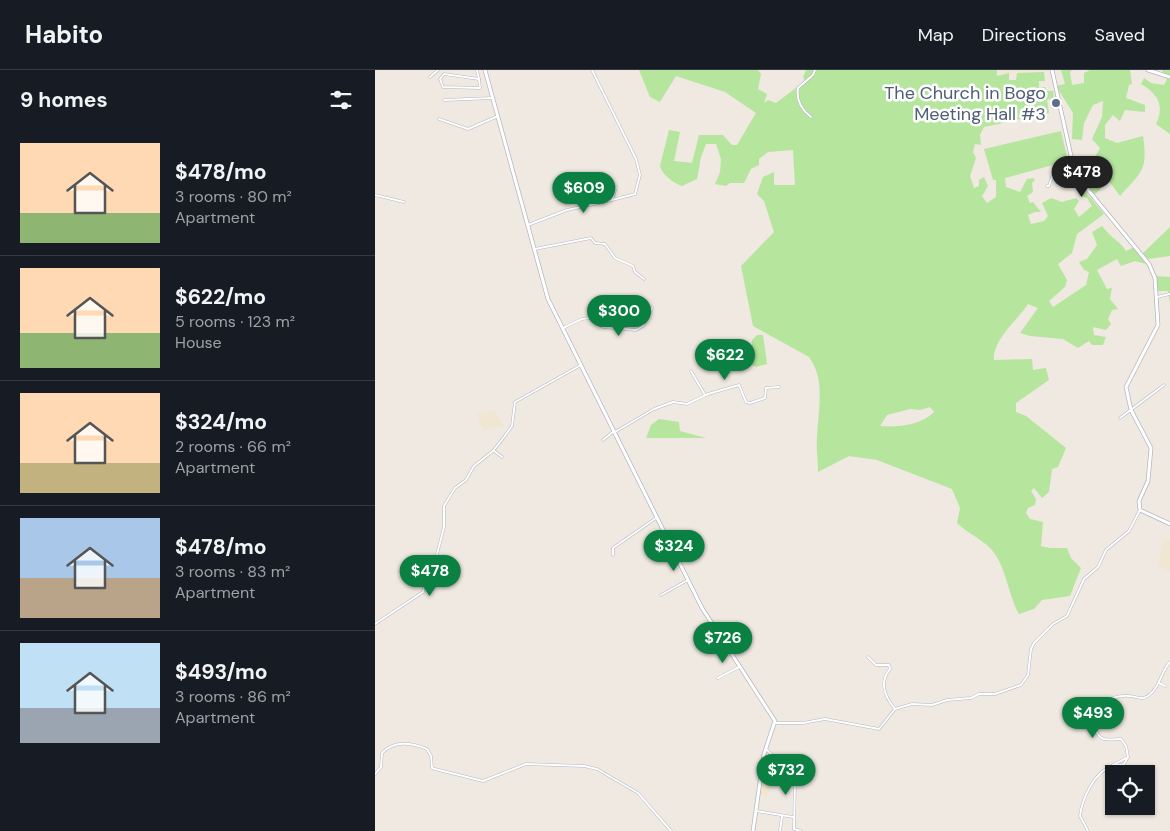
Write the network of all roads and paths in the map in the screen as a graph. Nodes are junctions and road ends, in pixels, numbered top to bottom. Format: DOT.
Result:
graph roads {
  1 [pos="438,70"];
  2 [pos="477,70"];
  3 [pos="485,70"];
  4 [pos="592,70"];
  5 [pos="815,70"];
  6 [pos="1052,70"];
  7 [pos="1148,70"];
  8 [pos="430,77"];
  9 [pos="1170,77"];
  10 [pos="479,79"];
  11 [pos="493,98"];
  12 [pos="444,100"];
  13 [pos="498,116"];
  14 [pos="811,117"];
  15 [pos="439,119"];
  16 [pos="1075,174"];
  17 [pos="1047,186"];
  18 [pos="616,187"];
  19 [pos="375,195"];
  20 [pos="612,200"];
  21 [pos="404,202"];
  22 [pos="528,226"];
  23 [pos="535,249"];
  24 [pos="644,279"];
  25 [pos="1170,294"];
  26 [pos="1157,297"];
  27 [pos="652,308"];
  28 [pos="563,328"];
  29 [pos="581,365"];
  30 [pos="691,371"];
  31 [pos="1164,385"];
  32 [pos="779,387"];
  33 [pos="705,395"];
  34 [pos="1131,410"];
  35 [pos="1120,418"];
  36 [pos="614,432"];
  37 [pos="603,440"];
  38 [pos="493,450"];
  39 [pos="502,457"];
  40 [pos="1140,510"];
  41 [pos="656,518"];
  42 [pos="1170,524"];
  43 [pos="613,555"];
  44 [pos="688,580"];
  45 [pos="661,595"];
  46 [pos="375,624"];
  47 [pos="868,657"];
  48 [pos="1170,662"];
  49 [pos="739,667"];
  50 [pos="718,678"];
  51 [pos="1159,683"];
  52 [pos="1165,686"];
  53 [pos="895,709"];
  54 [pos="775,723"];
  55 [pos="766,749"];
  56 [pos="1128,757"];
  57 [pos="1113,765"];
  58 [pos="1118,765"];
  59 [pos="1105,772"];
  60 [pos="375,774"];
  61 [pos="755,811"];
  62 [pos="782,816"];
  63 [pos="793,818"];
  64 [pos="794,830"];
  65 [pos="671,831"];
  66 [pos="753,831"];
  67 [pos="780,831"];
  68 [pos="801,831"];
  69 [pos="1088,831"];
  1 -- 8 [label="street"];
  2 -- 10 [label="street"];
  3 -- 11 [label="main road"];
  4 -- 20 [label="street"];
  5 -- 14 [label="street"];
  6 -- 16 [label="main road"];
  7 -- 9 [label="main road"];
  10 -- 10 [label="street"];
  11 -- 12 [label="street"];
  11 -- 13 [label="main road"];
  13 -- 15 [label="street"];
  13 -- 22 [label="main road"];
  16 -- 17 [label="street"];
  16 -- 26 [label="main road"];
  18 -- 20 [label="street"];
  19 -- 21 [label="street"];
  20 -- 22 [label="street"];
  22 -- 23 [label="main road"];
  23 -- 24 [label="street"];
  23 -- 28 [label="main road"];
  25 -- 26 [label="street"];
  26 -- 34 [label="main road"];
  27 -- 28 [label="street"];
  28 -- 29 [label="main road"];
  29 -- 36 [label="main road"];
  29 -- 38 [label="street"];
  30 -- 33 [label="street"];
  31 -- 34 [label="street"];
  32 -- 33 [label="street"];
  33 -- 36 [label="street"];
  34 -- 35 [label="street"];
  34 -- 40 [label="main road"];
  36 -- 37 [label="street"];
  36 -- 41 [label="main road"];
  38 -- 39 [label="street"];
  38 -- 46 [label="street"];
  40 -- 42 [label="main road"];
  40 -- 53 [label="street"];
  41 -- 43 [label="street"];
  41 -- 44 [label="main road"];
  44 -- 45 [label="street"];
  44 -- 49 [label="main road"];
  47 -- 53 [label="street"];
  48 -- 51 [label="street"];
  49 -- 50 [label="street"];
  49 -- 54 [label="main road"];
  51 -- 52 [label="street"];
  51 -- 56 [label="street"];
  53 -- 54 [label="street"];
  54 -- 55 [label="main road"];
  55 -- 61 [label="main road"];
  55 -- 63 [label="street"];
  56 -- 57 [label="street"];
  56 -- 58 [label="street"];
  59 -- 69 [label="street"];
  60 -- 65 [label="street"];
  61 -- 62 [label="street"];
  61 -- 66 [label="main road"];
  62 -- 63 [label="street"];
  62 -- 67 [label="street"];
  63 -- 64 [label="street"];
  64 -- 68 [label="street"];
}
